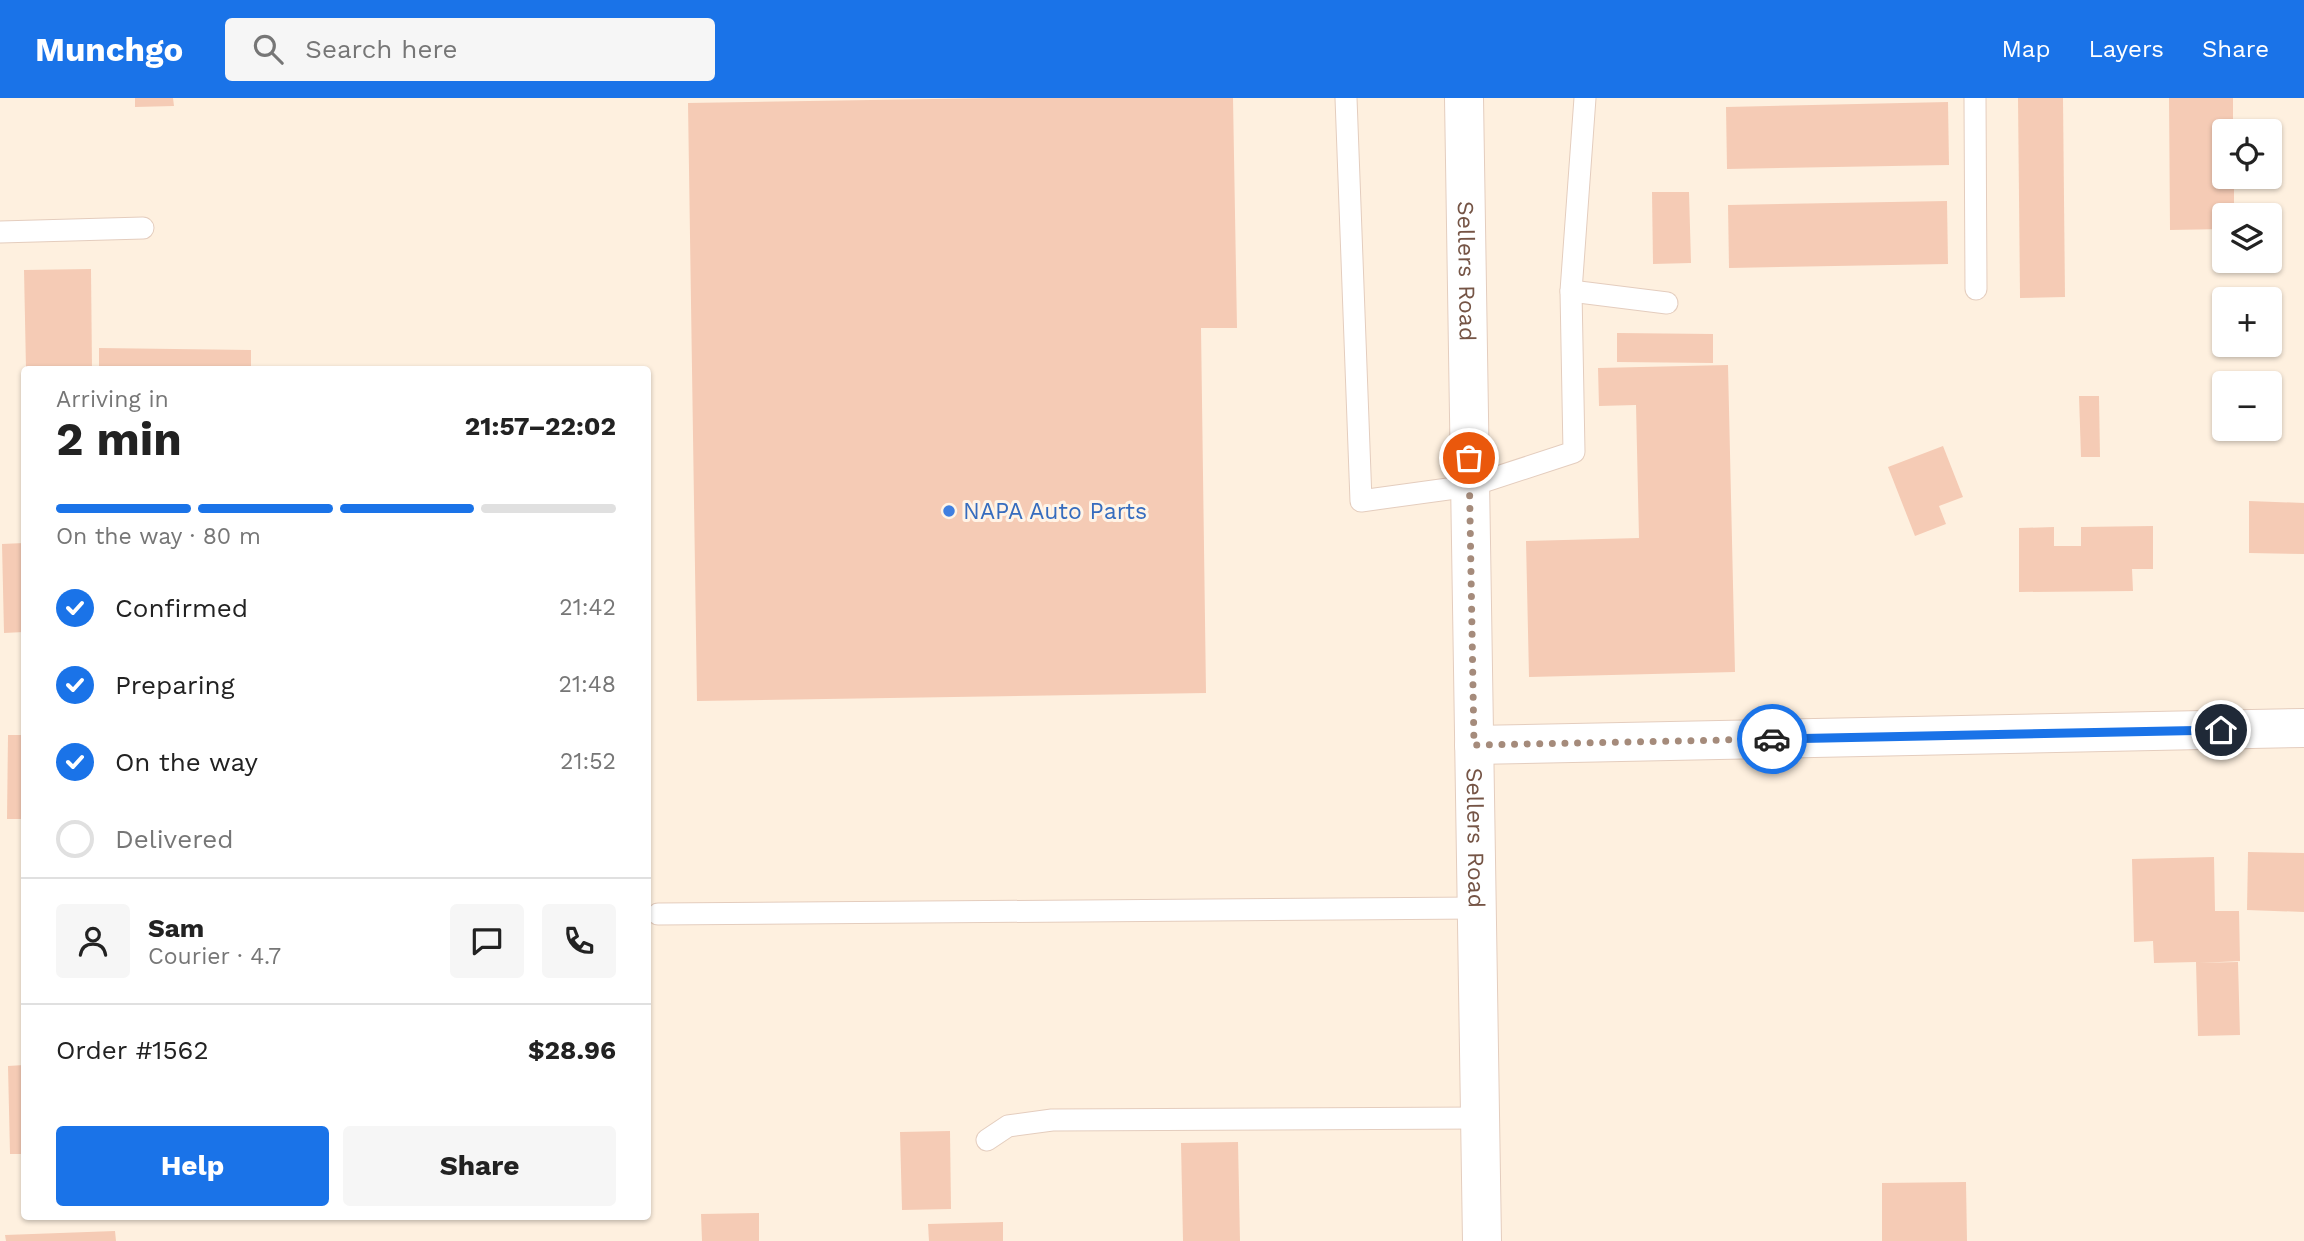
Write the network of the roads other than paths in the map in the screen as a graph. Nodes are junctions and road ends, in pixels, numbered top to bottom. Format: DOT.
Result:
graph roads {
  1 [pos="1346,98"];
  2 [pos="1464,98"];
  3 [pos="1585,98"];
  4 [pos="1975,98"];
  5 [pos="143,228"];
  6 [pos="0,232"];
  7 [pos="1976,289"];
  8 [pos="1571,291"];
  9 [pos="1667,303"];
  10 [pos="1470,486"];
  11 [pos="2304,728"];
  12 [pos="1474,745"];
  13 [pos="1477,908"];
  14 [pos="659,914"];
  15 [pos="1480,1118"];
  16 [pos="987,1140"];
  17 [pos="1482,1241"];
  1 -- 10 [label="lane"];
  2 -- 10 [label="street, Sellers Road"];
  3 -- 8 [label="lane"];
  4 -- 7 [label="lane"];
  5 -- 6 [label="lane"];
  8 -- 9 [label="lane"];
  8 -- 10 [label="lane"];
  10 -- 12 [label="street, Sellers Road"];
  11 -- 12 [label="street"];
  12 -- 13 [label="street, Sellers Road"];
  13 -- 14 [label="lane"];
  13 -- 15 [label="street, Sellers Road"];
  15 -- 16 [label="lane"];
  15 -- 17 [label="street, Sellers Road"];
}
